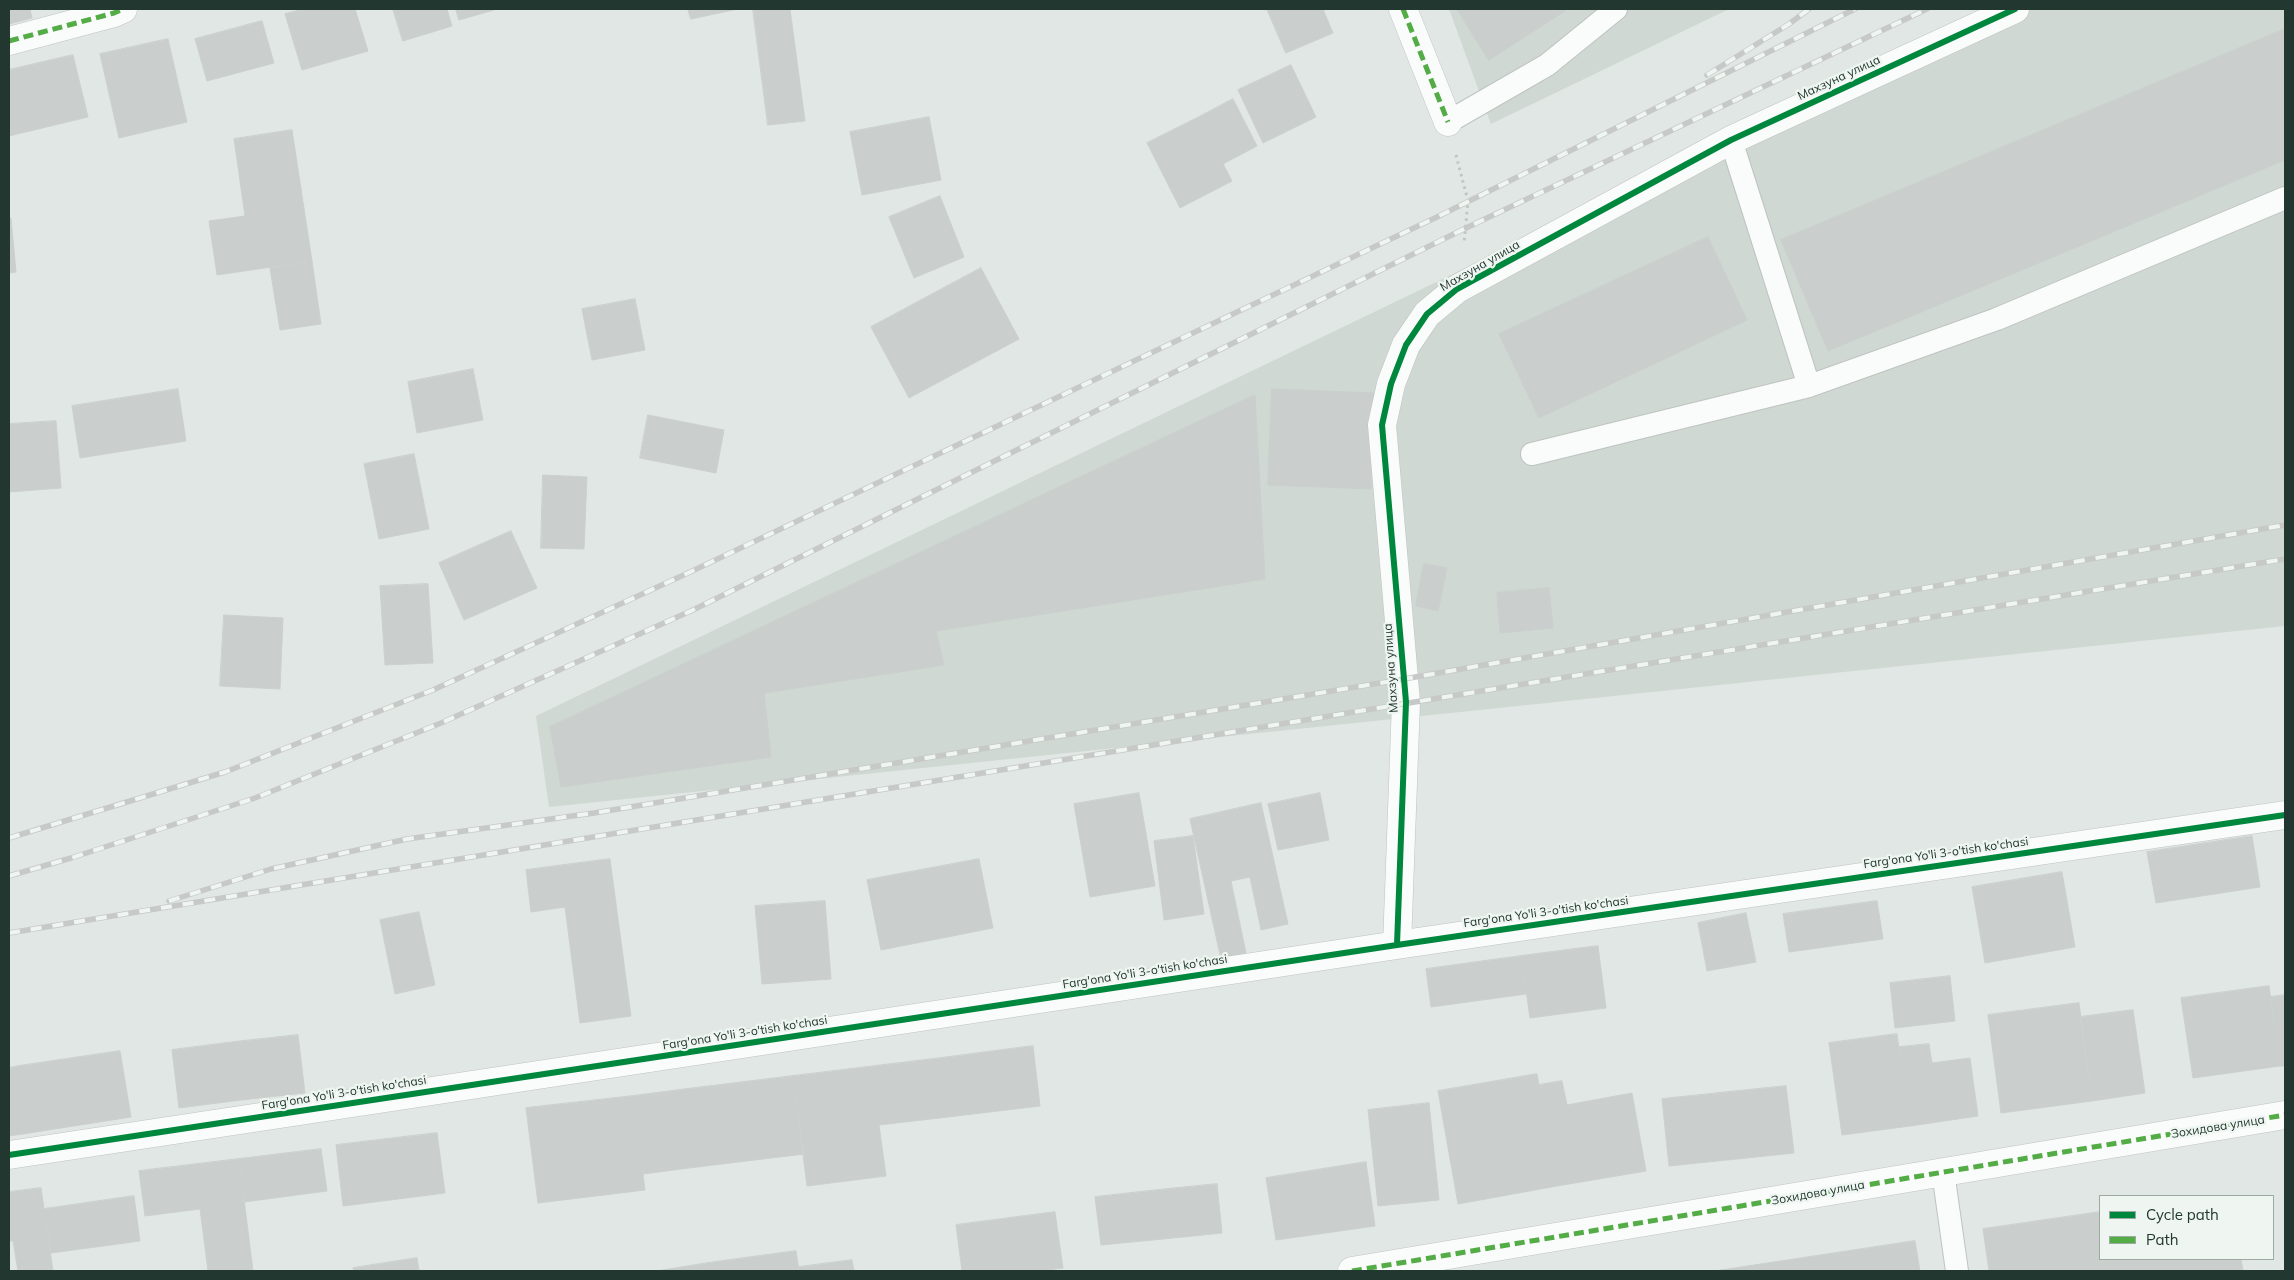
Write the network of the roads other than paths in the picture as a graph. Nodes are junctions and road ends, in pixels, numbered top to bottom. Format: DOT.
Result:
graph roads {
  1 [pos="123,9"];
  2 [pos="1403,9"];
  3 [pos="1616,9"];
  4 [pos="2014,9"];
  5 [pos="9,41"];
  6 [pos="1448,122"];
  7 [pos="1731,140"];
  8 [pos="2285,198"];
  9 [pos="1810,386"];
  10 [pos="1532,454"];
  11 [pos="2285,814"];
  12 [pos="1397,945"];
  13 [pos="2285,1116"];
  14 [pos="9,1155"];
  15 [pos="1943,1172"];
  16 [pos="1352,1271"];
  17 [pos="1957,1271"];
  1 -- 5 [label="street"];
  2 -- 6 [label="street"];
  3 -- 6 [label="lane"];
  4 -- 7 [label="street, Махзуна улица"];
  7 -- 9 [label="lane"];
  7 -- 12 [label="street, Махзуна улица"];
  8 -- 9 [label="lane"];
  9 -- 10 [label="lane"];
  11 -- 12 [label="street, Farg'ona Yo'li 3-o'tish ko'chasi"];
  12 -- 14 [label="street, Farg'ona Yo'li 3-o'tish ko'chasi"];
  13 -- 15 [label="street, Зохидова улица"];
  15 -- 16 [label="street, Зохидова улица"];
  15 -- 17 [label="lane"];
}
